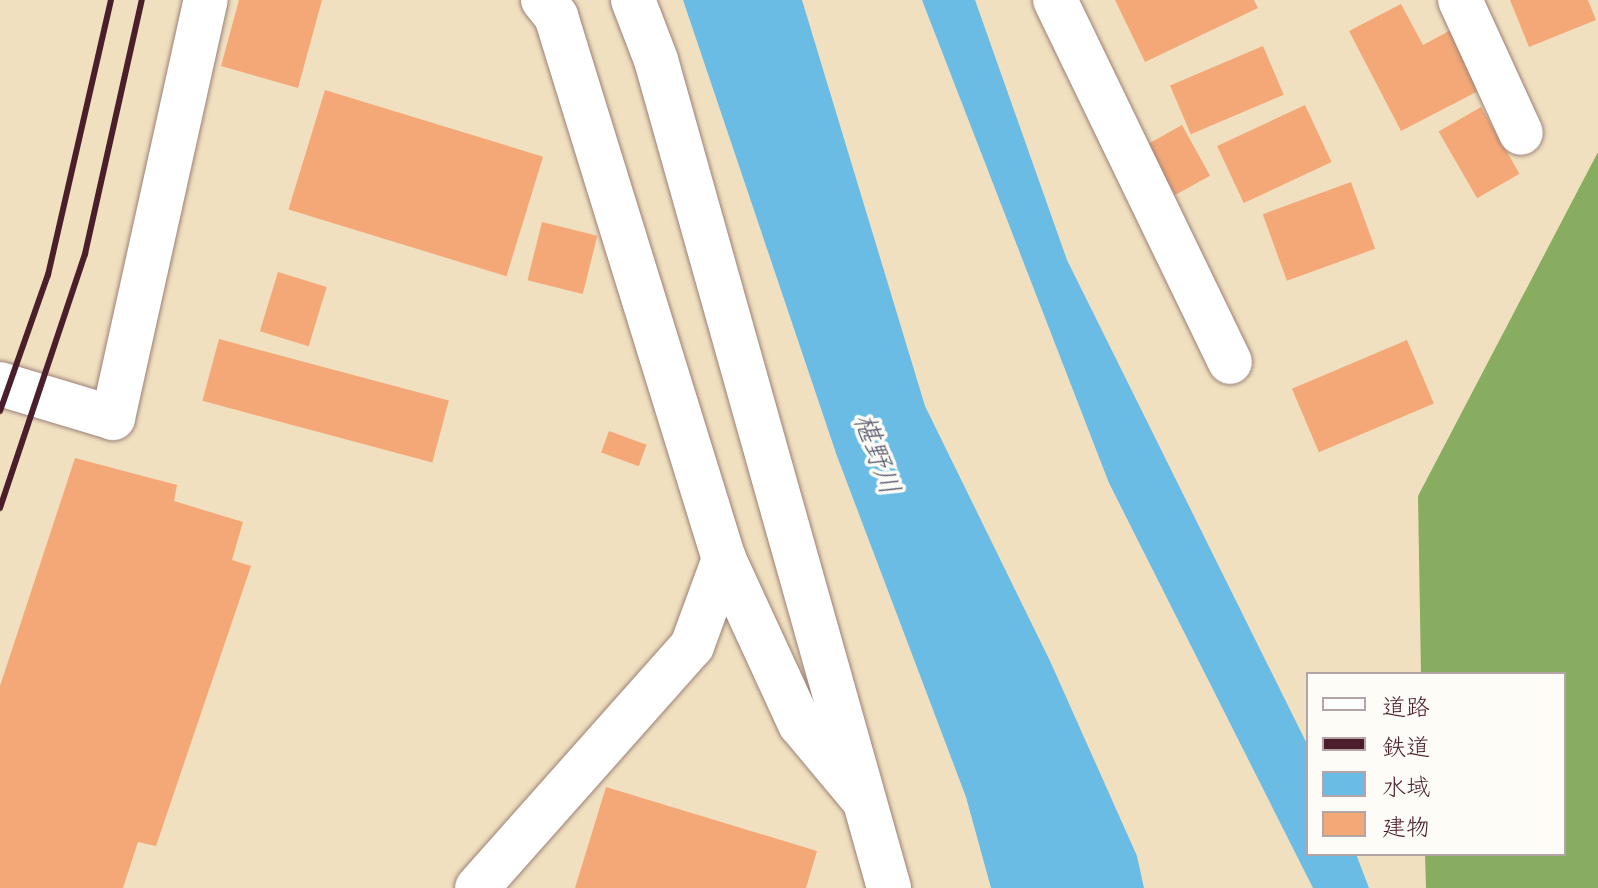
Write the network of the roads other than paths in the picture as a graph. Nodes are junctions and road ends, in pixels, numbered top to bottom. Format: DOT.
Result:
graph roads {
  1 [pos="206,0"];
  2 [pos="543,0"];
  3 [pos="633,0"];
  4 [pos="1055,0"];
  5 [pos="1460,0"];
  6 [pos="1521,133"];
  7 [pos="1230,362"];
  8 [pos="0,384"];
  9 [pos="724,559"];
  10 [pos="866,803"];
  11 [pos="477,888"];
  12 [pos="889,888"];
  1 -- 8 [label="street"];
  2 -- 9 [label="street"];
  3 -- 10 [label="street"];
  4 -- 7 [label="street"];
  5 -- 6 [label="street"];
  9 -- 10 [label="street"];
  9 -- 11 [label="street"];
  10 -- 12 [label="street"];
}
